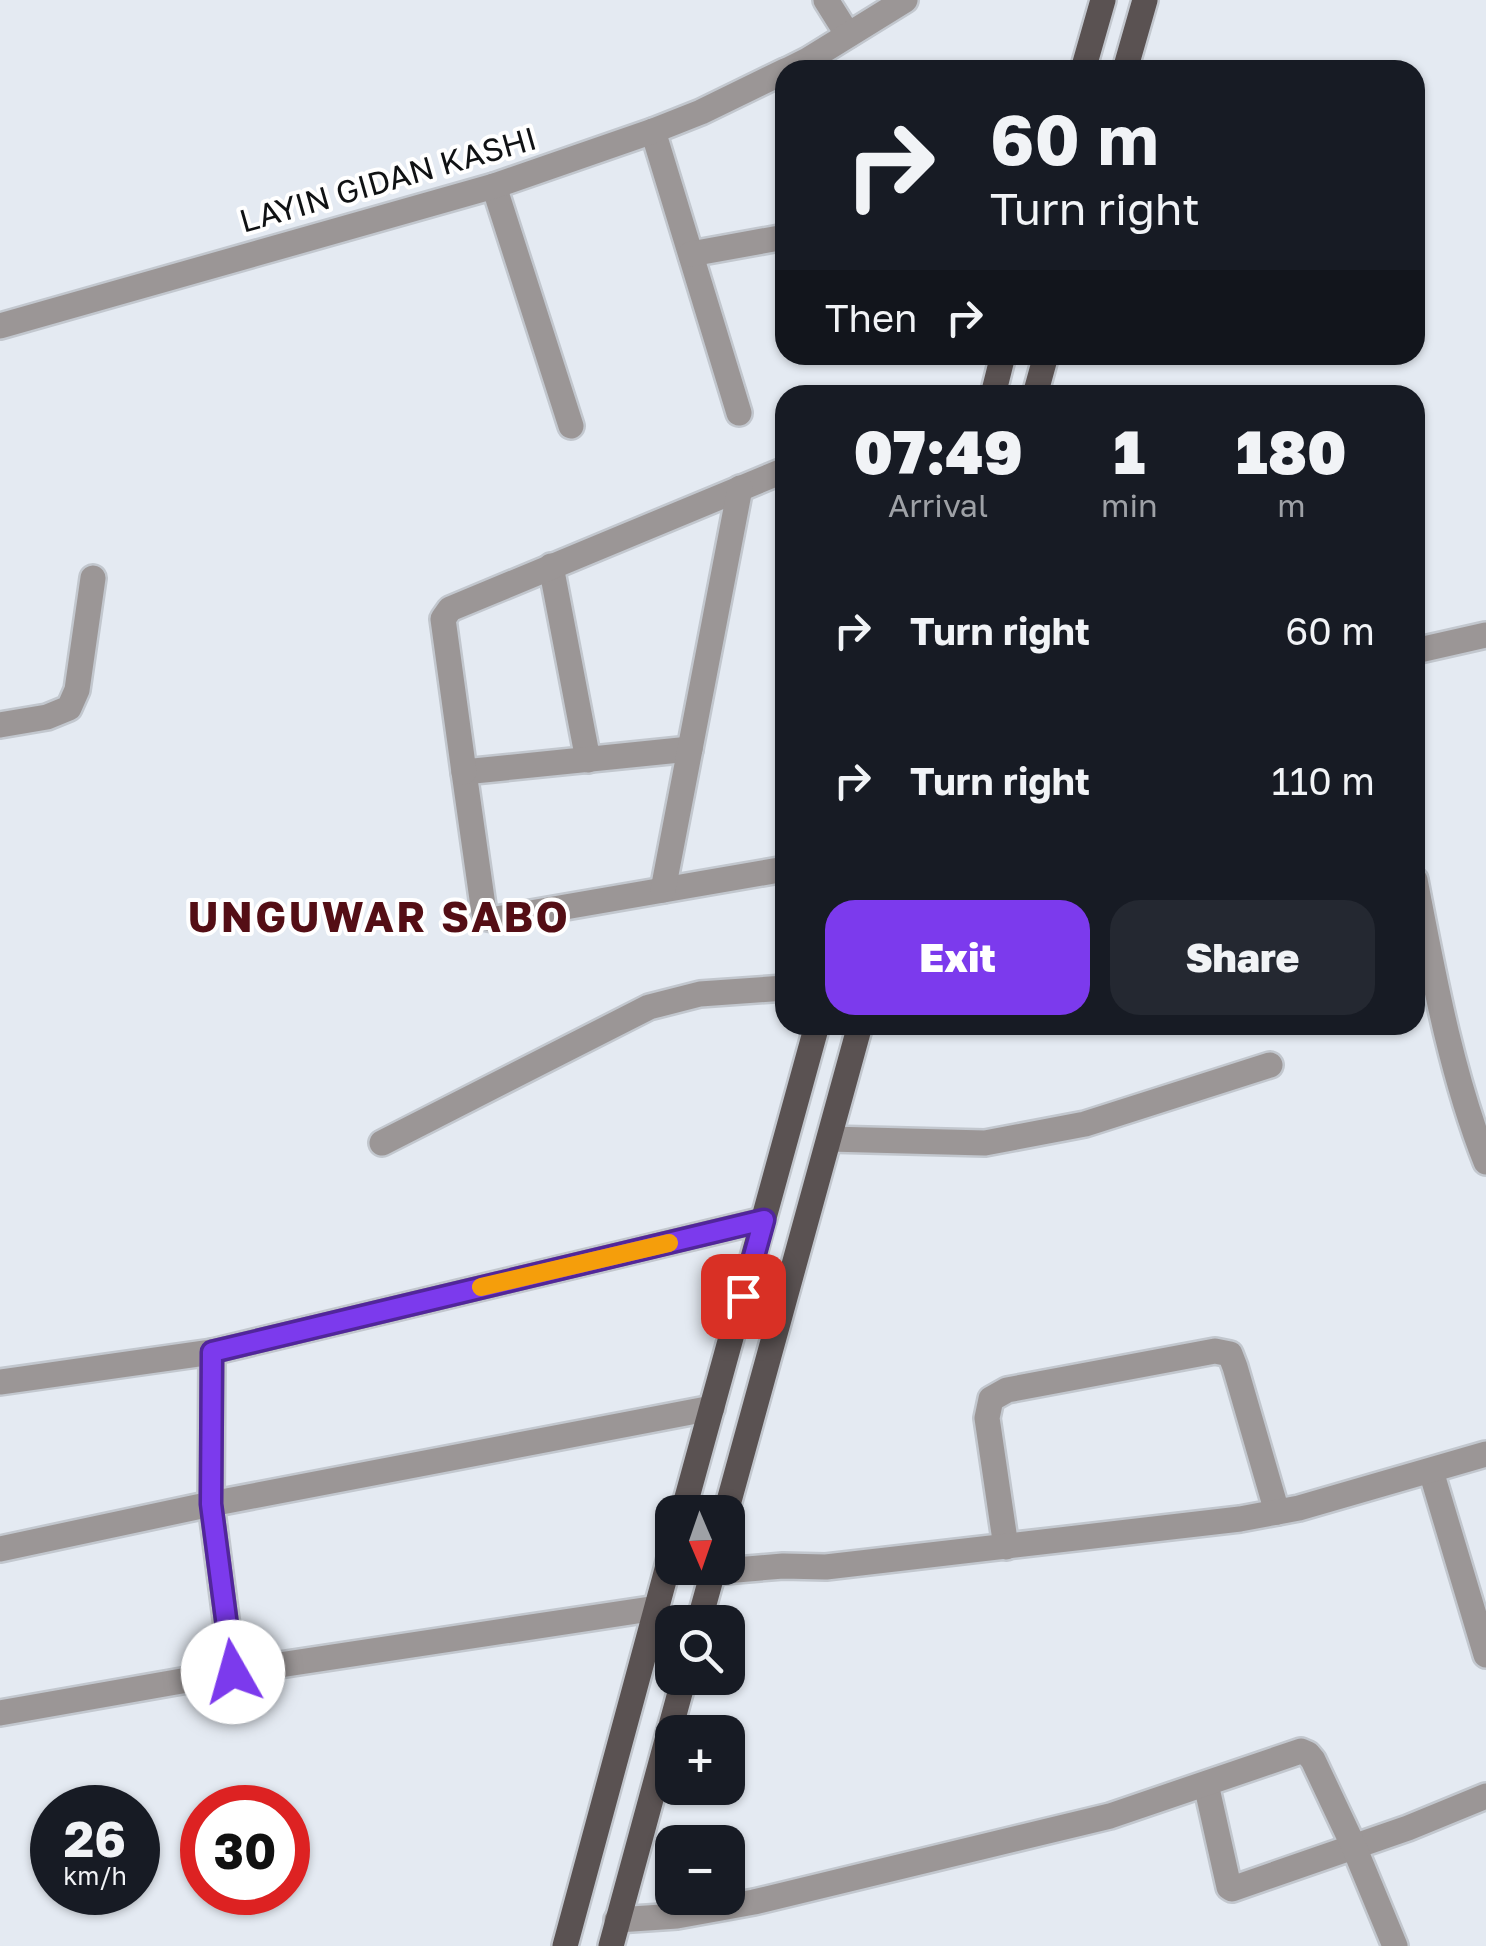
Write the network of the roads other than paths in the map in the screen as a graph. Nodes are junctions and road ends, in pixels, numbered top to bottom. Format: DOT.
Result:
graph roads {
  1 [pos="826,0"];
  2 [pos="905,0"];
  3 [pos="1103,0"];
  4 [pos="1145,0"];
  5 [pos="848,35"];
  6 [pos="805,60"];
  7 [pos="1085,60"];
  8 [pos="1128,60"];
  9 [pos="775,76"];
  10 [pos="654,130"];
  11 [pos="494,186"];
  12 [pos="775,239"];
  13 [pos="691,254"];
  14 [pos="0,326"];
  15 [pos="739,413"];
  16 [pos="571,426"];
  17 [pos="775,474"];
  18 [pos="740,488"];
  19 [pos="552,566"];
  20 [pos="94,578"];
  21 [pos="1486,635"];
  22 [pos="1425,649"];
  23 [pos="0,725"];
  24 [pos="690,748"];
  25 [pos="588,760"];
  26 [pos="464,772"];
  27 [pos="775,871"];
  28 [pos="662,890"];
  29 [pos="1425,933"];
  30 [pos="775,989"];
  31 [pos="814,1035"];
  32 [pos="857,1035"];
  33 [pos="1270,1066"];
  34 [pos="1478,1120"];
  35 [pos="828,1138"];
  36 [pos="382,1143"];
  37 [pos="1486,1162"];
  38 [pos="764,1220"];
  39 [pos="212,1352"];
  40 [pos="0,1382"];
  41 [pos="712,1408"];
  42 [pos="1486,1454"];
  43 [pos="1431,1471"];
  44 [pos="688,1495"];
  45 [pos="731,1495"];
  46 [pos="211,1504"];
  47 [pos="1277,1512"];
  48 [pos="1006,1547"];
  49 [pos="0,1549"];
  50 [pos="745,1568"];
  51 [pos="655,1608"];
  52 [pos="655,1615"];
  53 [pos="1486,1655"];
  54 [pos="233,1672"];
  55 [pos="679,1695"];
  56 [pos="0,1713"];
  57 [pos="1206,1784"];
  58 [pos="1486,1796"];
  59 [pos="1354,1847"];
  60 [pos="617,1920"];
  61 [pos="565,1946"];
  62 [pos="610,1946"];
  63 [pos="1394,1946"];
  1 -- 5 [label="street"];
  2 -- 5 [label="street, LAYIN GIDAN KASHI"];
  3 -- 7 [label="main road"];
  4 -- 8 [label="main road"];
  5 -- 6 [label="street, LAYIN GIDAN KASHI"];
  9 -- 10 [label="street, LAYIN GIDAN KASHI"];
  10 -- 11 [label="street, LAYIN GIDAN KASHI"];
  10 -- 13 [label="street"];
  11 -- 14 [label="street, LAYIN GIDAN KASHI"];
  11 -- 16 [label="street"];
  12 -- 13 [label="street"];
  13 -- 15 [label="street"];
  17 -- 18 [label="street"];
  18 -- 19 [label="street"];
  18 -- 24 [label="street"];
  19 -- 25 [label="street"];
  19 -- 26 [label="street"];
  20 -- 23 [label="street"];
  21 -- 22 [label="street"];
  24 -- 25 [label="street"];
  24 -- 28 [label="street"];
  25 -- 26 [label="street"];
  26 -- 28 [label="street"];
  27 -- 28 [label="street"];
  29 -- 34 [label="street"];
  30 -- 36 [label="street"];
  31 -- 38 [label="main road"];
  32 -- 35 [label="main road"];
  33 -- 35 [label="street"];
  34 -- 37 [label="street"];
  35 -- 45 [label="main road"];
  38 -- 39 [label="street"];
  38 -- 41 [label="main road"];
  39 -- 40 [label="street"];
  39 -- 46 [label="street"];
  41 -- 44 [label="main road"];
  41 -- 46 [label="street"];
  42 -- 43 [label="street"];
  43 -- 47 [label="street"];
  43 -- 53 [label="street"];
  46 -- 49 [label="street"];
  46 -- 54 [label="street"];
  47 -- 48 [label="street"];
  47 -- 48 [label="street"];
  48 -- 50 [label="street"];
  51 -- 54 [label="street"];
  52 -- 61 [label="main road"];
  54 -- 56 [label="street"];
  55 -- 60 [label="main road"];
  57 -- 59 [label="street"];
  57 -- 59 [label="street"];
  57 -- 60 [label="street"];
  58 -- 59 [label="street"];
  59 -- 63 [label="street"];
  60 -- 62 [label="main road"];
}
